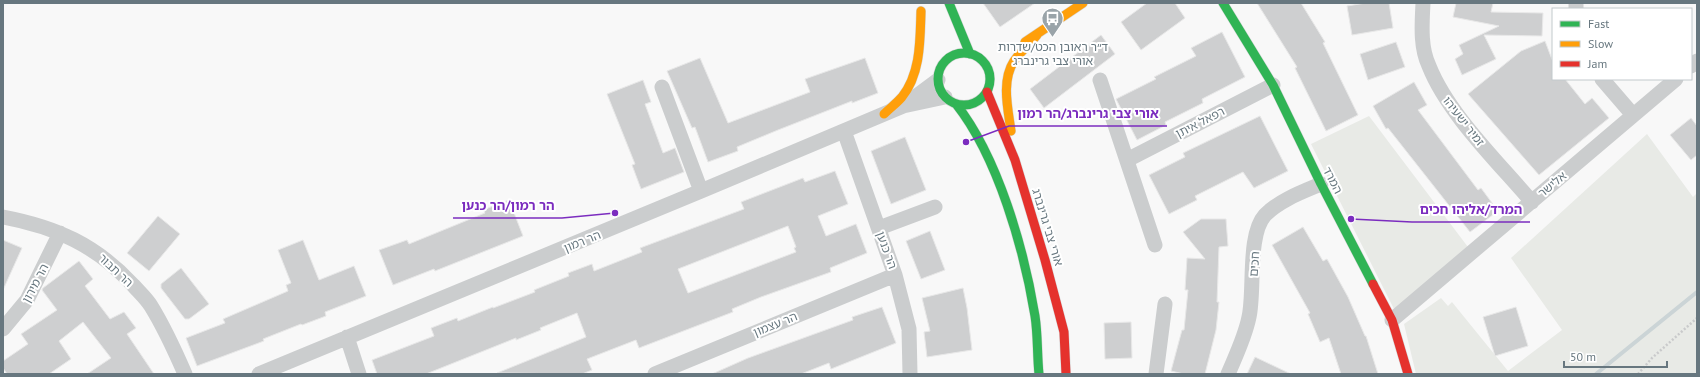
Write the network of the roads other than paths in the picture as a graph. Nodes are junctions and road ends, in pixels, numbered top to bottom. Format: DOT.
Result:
graph roads {
  1 [pos="949,3"];
  2 [pos="1083,3"];
  3 [pos="1223,3"];
  4 [pos="1423,3"];
  5 [pos="920,7"];
  6 [pos="929,33"];
  7 [pos="1037,34"];
  8 [pos="970,54"];
  9 [pos="1006,54"];
  10 [pos="937,55"];
  11 [pos="939,74"];
  12 [pos="1100,80"];
  13 [pos="1603,80"];
  14 [pos="1675,80"];
  15 [pos="1273,85"];
  16 [pos="662,87"];
  17 [pos="987,92"];
  18 [pos="950,101"];
  19 [pos="903,106"];
  20 [pos="884,114"];
  21 [pos="1634,115"];
  22 [pos="844,131"];
  23 [pos="1015,160"];
  24 [pos="1127,160"];
  25 [pos="1321,184"];
  26 [pos="701,191"];
  27 [pos="1532,202"];
  28 [pos="935,207"];
  29 [pos="3,217"];
  30 [pos="879,228"];
  31 [pos="60,233"];
  32 [pos="1155,245"];
  33 [pos="895,275"];
  34 [pos="1165,304"];
  35 [pos="1392,320"];
  36 [pos="3,329"];
  37 [pos="347,338"];
  38 [pos="185,374"];
  39 [pos="259,374"];
  40 [pos="359,374"];
  41 [pos="655,374"];
  42 [pos="910,374"];
  43 [pos="1039,374"];
  44 [pos="1066,374"];
  45 [pos="1156,374"];
  46 [pos="1228,374"];
  47 [pos="1408,374"];
  1 -- 8 [label="main road"];
  2 -- 7 [label="main road"];
  3 -- 15 [label="main road, המרד"];
  4 -- 27 [label="street, זמיר ישעיהו"];
  5 -- 6 [label="main road"];
  5 -- 20 [label="main road"];
  7 -- 9 [label="main road"];
  7 -- 23 [label="main road"];
  8 -- 11 [label="main road"];
  8 -- 17 [label="main road"];
  10 -- 11 [label="main road"];
  11 -- 18 [label="main road"];
  11 -- 19 [label="street, הר רמון"];
  12 -- 24 [label="street"];
  13 -- 21 [label="street"];
  14 -- 21 [label="street, אלישר"];
  15 -- 24 [label="street, רפאל איתן"];
  15 -- 25 [label="main road, המרד"];
  16 -- 26 [label="street"];
  17 -- 18 [label="main road"];
  17 -- 23 [label="main road, אורי צבי גרינברג"];
  18 -- 19 [label="street, הר רמון"];
  18 -- 43 [label="main road"];
  19 -- 20 [label="street, הר רמון"];
  20 -- 22 [label="street, הר רמון"];
  21 -- 27 [label="street, אלישר"];
  22 -- 26 [label="street, הר רמון"];
  22 -- 30 [label="street, הר כנען"];
  23 -- 44 [label="main road, אורי צבי גרינברג"];
  24 -- 32 [label="street"];
  25 -- 35 [label="main road, המרד"];
  25 -- 46 [label="street, חכים"];
  26 -- 37 [label="street, הר רמון"];
  27 -- 35 [label="street, אלישר"];
  28 -- 30 [label="street"];
  29 -- 31 [label="street, הר תבור"];
  30 -- 33 [label="street, הר כנען"];
  31 -- 36 [label="street, הר מירון"];
  31 -- 38 [label="street, הר תבור"];
  33 -- 41 [label="street, הר עצמון"];
  33 -- 42 [label="street, הר כנען"];
  34 -- 45 [label="street"];
  35 -- 47 [label="main road, המרד"];
  37 -- 39 [label="street, הר רמון"];
  37 -- 40 [label="street"];
}
